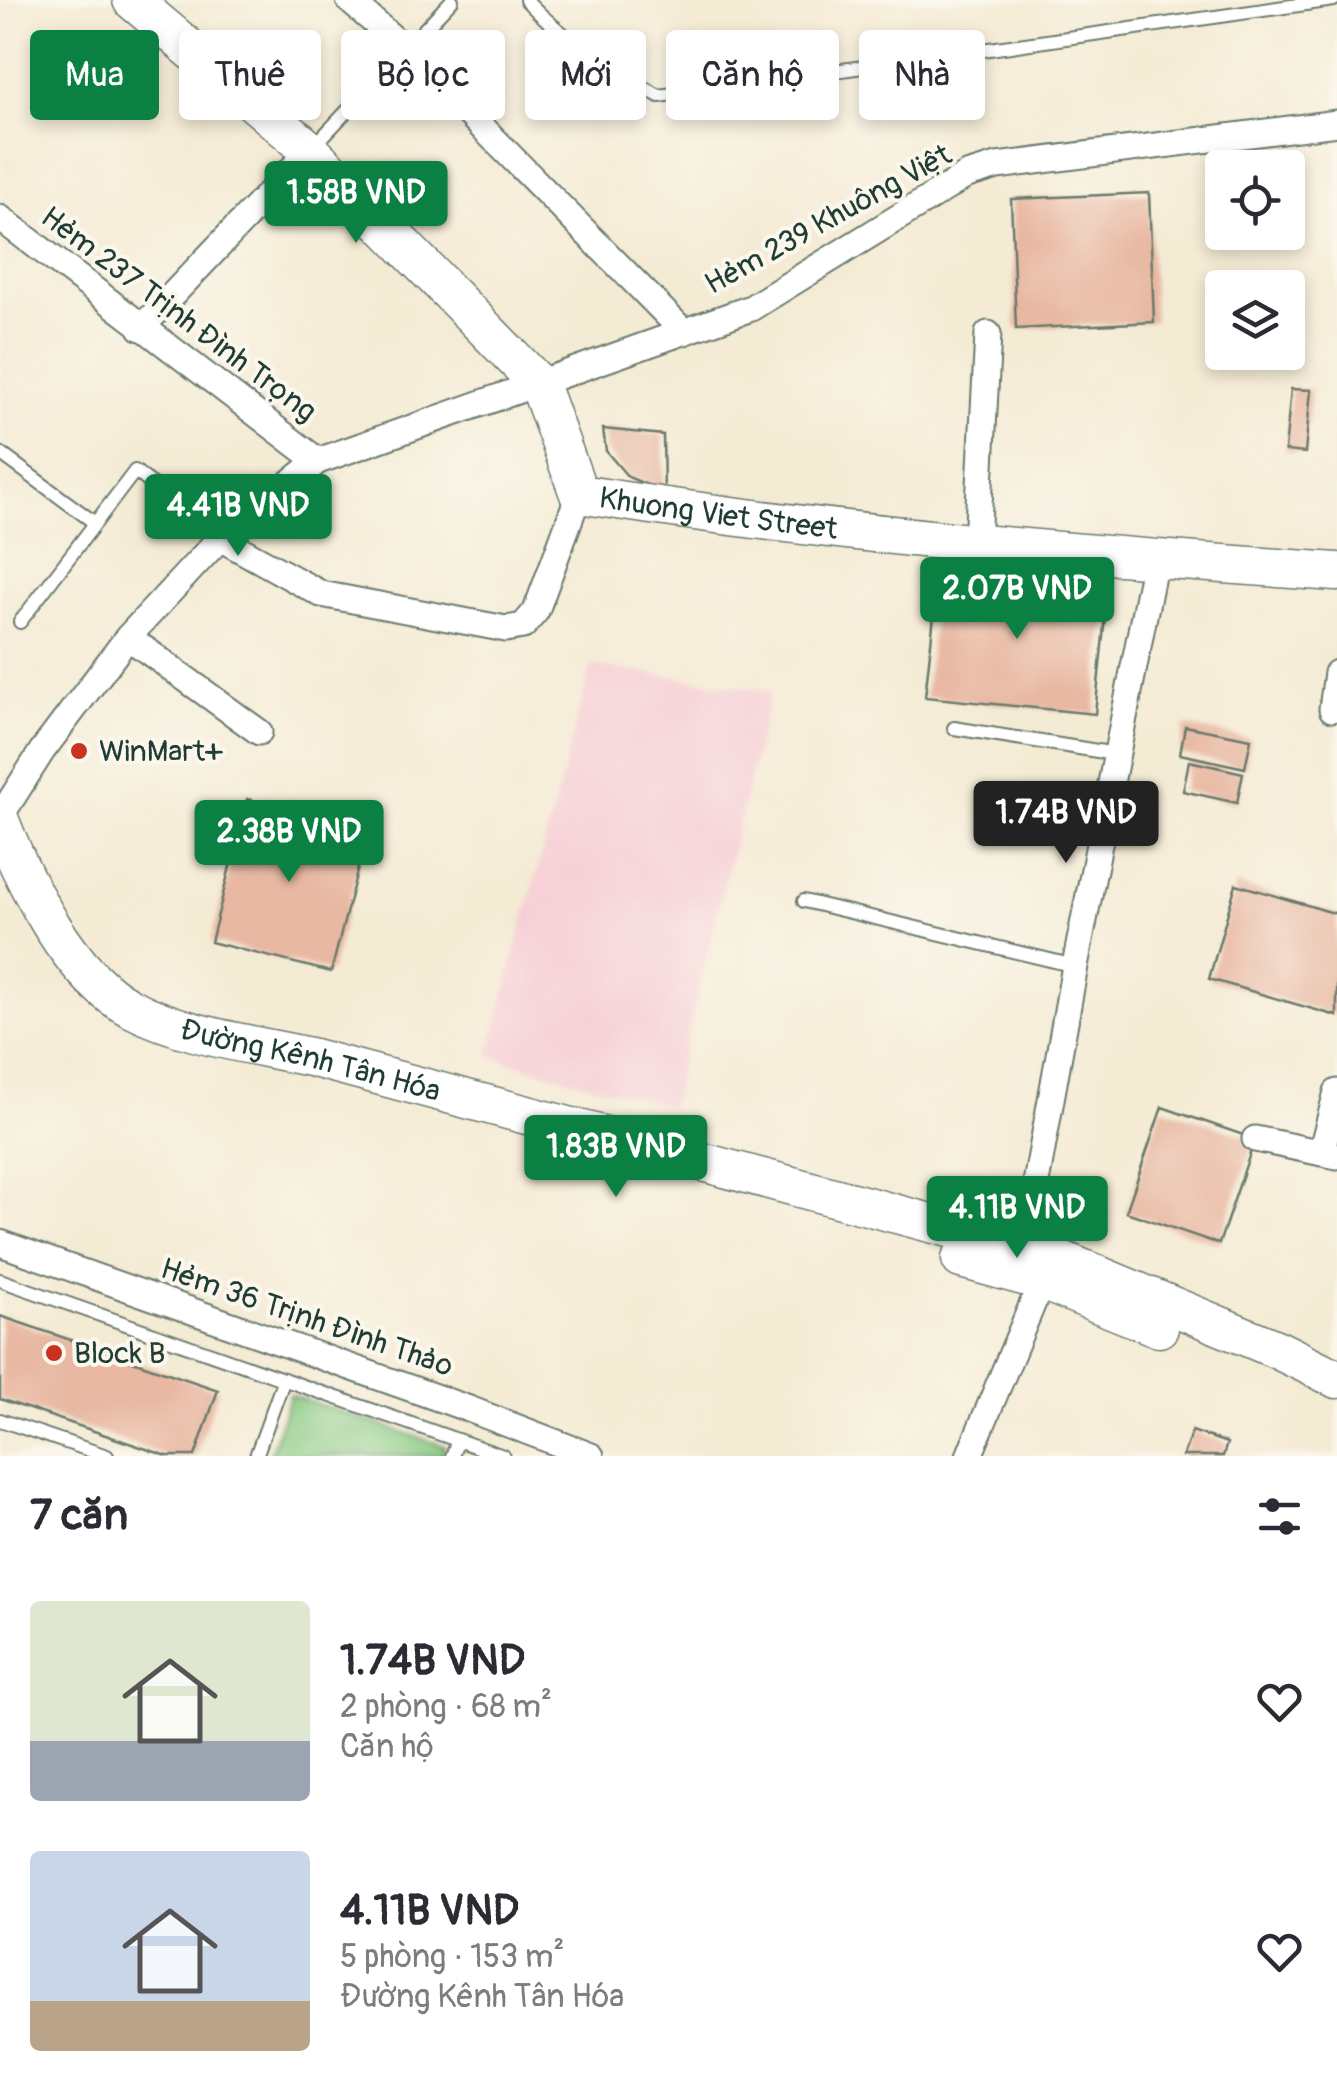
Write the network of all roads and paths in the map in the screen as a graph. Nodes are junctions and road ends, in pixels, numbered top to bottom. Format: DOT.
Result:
graph roads {
  1 [pos="132,0"];
  2 [pos="349,0"];
  3 [pos="452,0"];
  4 [pos="526,0"];
  5 [pos="1334,0"];
  6 [pos="384,30"];
  7 [pos="424,30"];
  8 [pos="341,117"];
  9 [pos="476,120"];
  10 [pos="1337,124"];
  11 [pos="310,150"];
  12 [pos="0,218"];
  13 [pos="141,328"];
  14 [pos="684,332"];
  15 [pos="988,334"];
  16 [pos="539,384"];
  17 [pos="0,453"];
  18 [pos="318,462"];
  19 [pos="579,494"];
  20 [pos="95,523"];
  21 [pos="220,538"];
  22 [pos="976,543"];
  23 [pos="1155,560"];
  24 [pos="1337,572"];
  25 [pos="20,622"];
  26 [pos="128,637"];
  27 [pos="1337,673"];
  28 [pos="1332,709"];
  29 [pos="954,728"];
  30 [pos="259,732"];
  31 [pos="1116,754"];
  32 [pos="0,819"];
  33 [pos="0,886"];
  34 [pos="804,901"];
  35 [pos="1075,966"];
  36 [pos="1337,1092"];
  37 [pos="1255,1138"];
  38 [pos="1329,1154"];
  39 [pos="1036,1184"];
  40 [pos="0,1244"];
  41 [pos="977,1250"];
  42 [pos="1027,1268"];
  43 [pos="0,1280"];
  44 [pos="284,1379"];
  45 [pos="1337,1380"];
  46 [pos="1337,1406"];
  47 [pos="0,1420"];
  48 [pos="458,1440"];
  49 [pos="106,1456"];
  50 [pos="256,1456"];
  51 [pos="452,1456"];
  52 [pos="503,1456"];
  53 [pos="592,1456"];
  54 [pos="969,1456"];
  1 -- 11 [label="street"];
  2 -- 6 [label="street"];
  3 -- 7 [label="lane"];
  4 -- 5 [label="lane"];
  8 -- 11 [label="lane"];
  9 -- 14 [label="street"];
  10 -- 14 [label="street, Hẻm 239 Khuông Việt"];
  11 -- 13 [label="street"];
  11 -- 16 [label="street"];
  12 -- 13 [label="street, Hẻm 237 Trịnh Đình Trọng"];
  13 -- 18 [label="street, Hẻm 237 Trịnh Đình Trọng"];
  14 -- 16 [label="street, Hẻm 239 Khuông Việt"];
  15 -- 22 [label="street"];
  16 -- 18 [label="street, Hẻm 239 Khuông Việt"];
  16 -- 19 [label="street"];
  17 -- 20 [label="lane"];
  18 -- 21 [label="street, Hẻm 239 Khuông Việt"];
  19 -- 21 [label="street"];
  19 -- 22 [label="street, Khuong Viet Street"];
  20 -- 21 [label="lane"];
  20 -- 25 [label="lane"];
  21 -- 26 [label="street, Hẻm 239 Khuông Việt"];
  22 -- 23 [label="street, Khuong Viet Street"];
  23 -- 24 [label="street, Khuong Viet Street"];
  23 -- 31 [label="street"];
  26 -- 30 [label="street"];
  26 -- 32 [label="street, Hẻm 239 Khuông Việt"];
  27 -- 28 [label="street"];
  29 -- 31 [label="lane"];
  31 -- 35 [label="street"];
  32 -- 41 [label="street, Đường Kênh Tân Hóa"];
  33 -- 41 [label="street, Đường Kênh Tân Hóa"];
  34 -- 35 [label="lane"];
  35 -- 39 [label="street"];
  36 -- 38 [label="street"];
  37 -- 38 [label="street"];
  40 -- 53 [label="street, Hẻm 36 Trịnh Đình Thảo"];
  41 -- 42 [label="street, Đường Kênh Tân Hóa"];
  42 -- 45 [label="street, Đường Kênh Tân Hóa"];
  42 -- 46 [label="street, Đường Kênh Tân Hóa"];
  42 -- 54 [label="street"];
  43 -- 44 [label="lane"];
  44 -- 48 [label="lane"];
  44 -- 50 [label="lane"];
  47 -- 49 [label="lane"];
  48 -- 51 [label="lane"];
  48 -- 52 [label="lane"];
}
